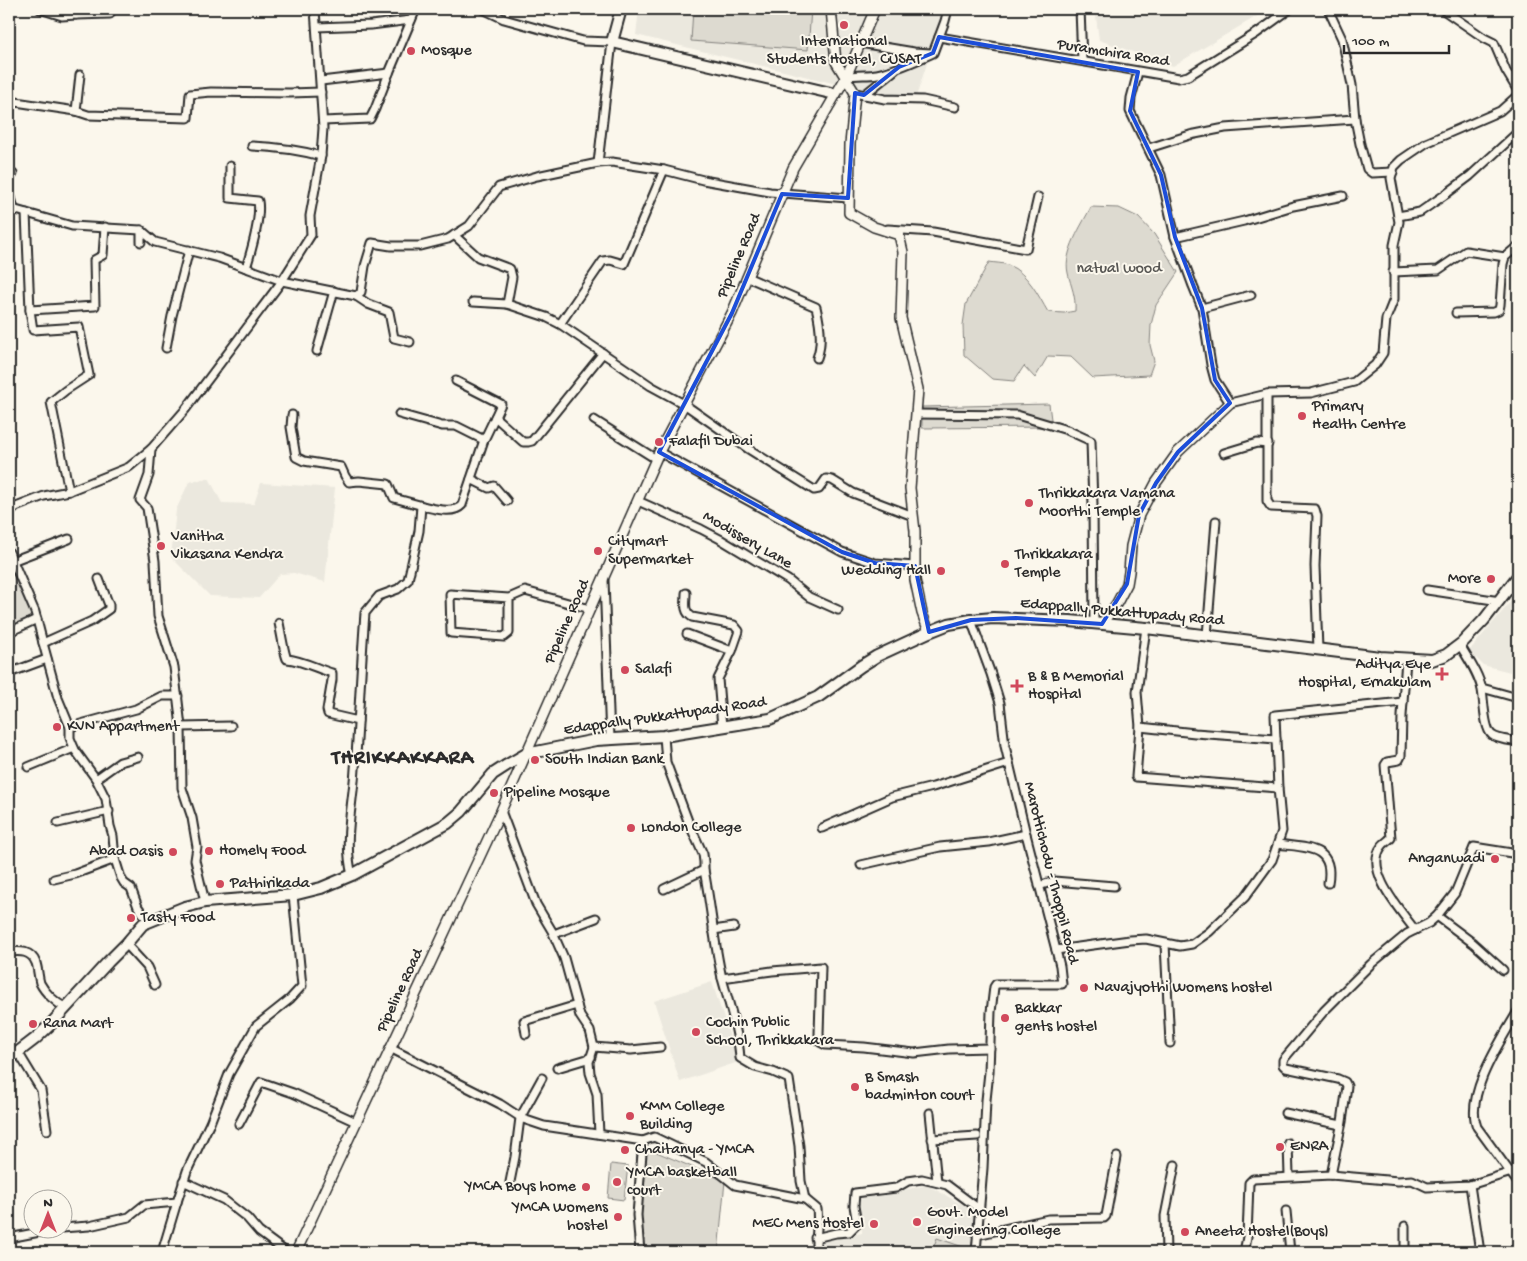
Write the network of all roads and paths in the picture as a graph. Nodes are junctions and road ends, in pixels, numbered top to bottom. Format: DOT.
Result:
graph roads {
  1 [pos="40,9"];
  2 [pos="315,9"];
  3 [pos="416,9"];
  4 [pos="483,9"];
  5 [pos="621,9"];
  6 [pos="831,9"];
  7 [pos="874,9"];
  8 [pos="948,9"];
  9 [pos="1080,9"];
  10 [pos="1290,9"];
  11 [pos="1328,9"];
  12 [pos="1442,9"];
  13 [pos="75,12"];
  14 [pos="110,14"];
  15 [pos="411,20"];
  16 [pos="317,27"];
  17 [pos="939,37"];
  18 [pos="612,42"];
  19 [pos="860,43"];
  20 [pos="933,53"];
  21 [pos="1082,61"];
  22 [pos="899,67"];
  23 [pos="1138,72"];
  24 [pos="389,73"];
  25 [pos="80,75"];
  26 [pos="846,77"];
  27 [pos="321,81"];
  28 [pos="321,92"];
  29 [pos="1518,93"];
  30 [pos="835,94"];
  31 [pos="860,94"];
  32 [pos="9,101"];
  33 [pos="955,107"];
  34 [pos="76,111"];
  35 [pos="1355,119"];
  36 [pos="323,121"];
  37 [pos="1518,132"];
  38 [pos="252,146"];
  39 [pos="1148,148"];
  40 [pos="321,156"];
  41 [pos="598,163"];
  42 [pos="230,166"];
  43 [pos="664,170"];
  44 [pos="1392,172"];
  45 [pos="9,190"];
  46 [pos="782,194"];
  47 [pos="1343,196"];
  48 [pos="1038,197"];
  49 [pos="848,198"];
  50 [pos="11,209"];
  51 [pos="26,213"];
  52 [pos="1398,216"];
  53 [pos="105,228"];
  54 [pos="878,228"];
  55 [pos="141,230"];
  56 [pos="454,235"];
  57 [pos="1176,237"];
  58 [pos="141,242"];
  59 [pos="1518,246"];
  60 [pos="188,250"];
  61 [pos="1505,257"];
  62 [pos="246,268"];
  63 [pos="1393,272"];
  64 [pos="746,277"];
  65 [pos="282,281"];
  66 [pos="334,291"];
  67 [pos="1251,295"];
  68 [pos="356,296"];
  69 [pos="473,302"];
  70 [pos="507,304"];
  71 [pos="1202,308"];
  72 [pos="30,310"];
  73 [pos="1456,314"];
  74 [pos="560,324"];
  75 [pos="410,342"];
  76 [pos="166,348"];
  77 [pos="317,350"];
  78 [pos="603,353"];
  79 [pos="817,358"];
  80 [pos="456,381"];
  81 [pos="1267,394"];
  82 [pos="1230,403"];
  83 [pos="684,404"];
  84 [pos="399,414"];
  85 [pos="916,414"];
  86 [pos="292,415"];
  87 [pos="495,417"];
  88 [pos="594,420"];
  89 [pos="484,440"];
  90 [pos="1268,444"];
  91 [pos="150,449"];
  92 [pos="1224,453"];
  93 [pos="657,456"];
  94 [pos="471,479"];
  95 [pos="69,490"];
  96 [pos="507,500"];
  97 [pos="638,501"];
  98 [pos="423,506"];
  99 [pos="9,513"];
  100 [pos="913,516"];
  101 [pos="1216,521"];
  102 [pos="69,539"];
  103 [pos="9,552"];
  104 [pos="12,561"];
  105 [pos="915,566"];
  106 [pos="1518,576"];
  107 [pos="604,577"];
  108 [pos="99,579"];
  109 [pos="1427,590"];
  110 [pos="686,593"];
  111 [pos="509,598"];
  112 [pos="1500,601"];
  113 [pos="590,609"];
  114 [pos="838,610"];
  115 [pos="37,619"];
  116 [pos="971,620"];
  117 [pos="279,623"];
  118 [pos="1098,624"];
  119 [pos="1146,628"];
  120 [pos="9,632"];
  121 [pos="929,632"];
  122 [pos="688,634"];
  123 [pos="1207,636"];
  124 [pos="42,643"];
  125 [pos="1460,645"];
  126 [pos="732,650"];
  127 [pos="1318,650"];
  128 [pos="47,659"];
  129 [pos="1406,659"];
  130 [pos="9,673"];
  131 [pos="1482,688"];
  132 [pos="178,696"];
  133 [pos="1518,698"];
  134 [pos="1403,702"];
  135 [pos="358,721"];
  136 [pos="231,726"];
  137 [pos="70,727"];
  138 [pos="182,727"];
  139 [pos="722,727"];
  140 [pos="1140,727"];
  141 [pos="664,736"];
  142 [pos="1276,738"];
  143 [pos="610,739"];
  144 [pos="1518,742"];
  145 [pos="74,748"];
  146 [pos="526,754"];
  147 [pos="138,757"];
  148 [pos="1009,763"];
  149 [pos="28,767"];
  150 [pos="96,778"];
  151 [pos="1278,788"];
  152 [pos="109,811"];
  153 [pos="501,811"];
  154 [pos="58,823"];
  155 [pos="822,828"];
  156 [pos="1026,834"];
  157 [pos="1278,844"];
  158 [pos="1518,854"];
  159 [pos="115,859"];
  160 [pos="861,865"];
  161 [pos="704,870"];
  162 [pos="352,875"];
  163 [pos="54,880"];
  164 [pos="1328,883"];
  165 [pos="1039,886"];
  166 [pos="1114,886"];
  167 [pos="664,889"];
  168 [pos="293,895"];
  169 [pos="205,902"];
  170 [pos="1436,916"];
  171 [pos="596,918"];
  172 [pos="148,922"];
  173 [pos="734,926"];
  174 [pos="713,930"];
  175 [pos="1415,930"];
  176 [pos="554,934"];
  177 [pos="126,944"];
  178 [pos="1165,944"];
  179 [pos="1056,950"];
  180 [pos="9,952"];
  181 [pos="1503,970"];
  182 [pos="722,978"];
  183 [pos="155,985"];
  184 [pos="577,1006"];
  185 [pos="66,1008"];
  186 [pos="1518,1012"];
  187 [pos="526,1034"];
  188 [pos="1170,1043"];
  189 [pos="594,1047"];
  190 [pos="660,1047"];
  191 [pos="390,1048"];
  192 [pos="990,1048"];
  193 [pos="18,1052"];
  194 [pos="591,1057"];
  195 [pos="9,1059"];
  196 [pos="557,1068"];
  197 [pos="542,1078"];
  198 [pos="930,1113"];
  199 [pos="1285,1113"];
  200 [pos="520,1118"];
  201 [pos="356,1122"];
  202 [pos="239,1124"];
  203 [pos="1341,1125"];
  204 [pos="47,1130"];
  205 [pos="599,1134"];
  206 [pos="977,1136"];
  207 [pos="932,1139"];
  208 [pos="643,1141"];
  209 [pos="1288,1144"];
  210 [pos="1117,1157"];
  211 [pos="1174,1165"];
  212 [pos="1518,1170"];
  213 [pos="1510,1173"];
  214 [pos="1331,1175"];
  215 [pos="1289,1176"];
  216 [pos="183,1180"];
  217 [pos="510,1182"];
  218 [pos="937,1182"];
  219 [pos="1518,1183"];
  220 [pos="1470,1185"];
  221 [pos="805,1199"];
  222 [pos="177,1202"];
  223 [pos="979,1209"];
  224 [pos="1286,1211"];
  225 [pos="1405,1226"];
  226 [pos="72,1227"];
  227 [pos="977,1235"];
  228 [pos="22,1236"];
  229 [pos="9,1238"];
  230 [pos="815,1238"];
  231 [pos="162,1252"];
  232 [pos="286,1252"];
  233 [pos="296,1252"];
  234 [pos="640,1252"];
  235 [pos="816,1252"];
  236 [pos="976,1252"];
  237 [pos="1166,1252"];
  238 [pos="1244,1252"];
  239 [pos="1290,1252"];
  240 [pos="1406,1252"];
  241 [pos="1480,1252"];
  1 -- 13 [label="street"];
  2 -- 16 [label="street"];
  3 -- 15 [label="street"];
  4 -- 18 [label="street"];
  5 -- 18 [label="main road"];
  6 -- 26 [label="street"];
  7 -- 19 [label="street, Pipeline Road"];
  8 -- 17 [label="street"];
  9 -- 21 [label="street"];
  10 -- 23 [label="street, Puramchira Road"];
  11 -- 35 [label="street"];
  12 -- 29 [label="street"];
  13 -- 14 [label="street"];
  15 -- 16 [label="street"];
  15 -- 24 [label="street"];
  16 -- 27 [label="street"];
  17 -- 20 [label="street"];
  17 -- 21 [label="street, Puramchira Road"];
  18 -- 30 [label="main road"];
  18 -- 41 [label="street"];
  19 -- 20 [label="street"];
  19 -- 26 [label="street, Pipeline Road"];
  20 -- 22 [label="street"];
  21 -- 23 [label="street, Puramchira Road"];
  22 -- 26 [label="street"];
  22 -- 31 [label="street"];
  23 -- 39 [label="street"];
  24 -- 27 [label="street"];
  24 -- 36 [label="street"];
  25 -- 34 [label="street"];
  26 -- 30 [label="street, Pipeline Road"];
  26 -- 31 [label="street"];
  27 -- 28 [label="street"];
  28 -- 34 [label="street"];
  28 -- 36 [label="street"];
  29 -- 44 [label="street"];
  30 -- 46 [label="street, Pipeline Road"];
  31 -- 33 [label="street"];
  31 -- 49 [label="street"];
  32 -- 34 [label="street"];
  35 -- 39 [label="street"];
  35 -- 44 [label="street"];
  36 -- 40 [label="street"];
  37 -- 52 [label="street"];
  38 -- 40 [label="street"];
  39 -- 57 [label="street"];
  40 -- 65 [label="street"];
  41 -- 43 [label="street"];
  41 -- 56 [label="street"];
  42 -- 62 [label="street"];
  43 -- 46 [label="street"];
  43 -- 74 [label="street"];
  44 -- 52 [label="street"];
  45 -- 50 [label="street"];
  46 -- 49 [label="street"];
  46 -- 64 [label="street, Pipeline Road"];
  47 -- 57 [label="street"];
  48 -- 54 [label="street"];
  49 -- 54 [label="street"];
  50 -- 51 [label="street"];
  51 -- 53 [label="street"];
  51 -- 72 [label="street"];
  52 -- 63 [label="street"];
  53 -- 55 [label="street"];
  53 -- 72 [label="street"];
  54 -- 85 [label="street"];
  55 -- 58 [label="street"];
  55 -- 60 [label="street"];
  56 -- 68 [label="street"];
  56 -- 70 [label="street"];
  57 -- 71 [label="street"];
  59 -- 61 [label="street"];
  60 -- 62 [label="street"];
  60 -- 76 [label="street"];
  61 -- 63 [label="street"];
  61 -- 73 [label="street"];
  62 -- 65 [label="street"];
  63 -- 81 [label="street"];
  64 -- 79 [label="street"];
  64 -- 83 [label="street, Pipeline Road"];
  65 -- 66 [label="street"];
  65 -- 91 [label="street"];
  66 -- 68 [label="street"];
  66 -- 77 [label="street"];
  67 -- 71 [label="street"];
  68 -- 75 [label="street"];
  69 -- 70 [label="street"];
  70 -- 74 [label="street"];
  71 -- 82 [label="street"];
  72 -- 95 [label="street"];
  74 -- 78 [label="street"];
  78 -- 83 [label="street"];
  78 -- 87 [label="street"];
  80 -- 87 [label="street"];
  81 -- 82 [label="street"];
  81 -- 90 [label="street"];
  82 -- 118 [label="street"];
  83 -- 93 [label="street, Pipeline Road"];
  83 -- 100 [label="street"];
  84 -- 89 [label="street"];
  85 -- 100 [label="street"];
  85 -- 118 [label="street"];
  86 -- 98 [label="street"];
  87 -- 89 [label="street"];
  88 -- 93 [label="street"];
  89 -- 94 [label="street"];
  90 -- 92 [label="street"];
  90 -- 127 [label="street"];
  91 -- 95 [label="street"];
  91 -- 132 [label="street"];
  93 -- 97 [label="street, Pipeline Road"];
  93 -- 105 [label="street"];
  94 -- 96 [label="street"];
  94 -- 98 [label="street"];
  95 -- 99 [label="street"];
  97 -- 107 [label="street, Pipeline Road"];
  97 -- 114 [label="street, Modissery Lane"];
  98 -- 135 [label="street"];
  100 -- 105 [label="street"];
  101 -- 123 [label="street"];
  102 -- 104 [label="street"];
  103 -- 104 [label="street"];
  104 -- 115 [label="street"];
  105 -- 121 [label="street"];
  106 -- 112 [label="main road, Edappally Pukkattupady Road"];
  107 -- 113 [label="street, Pipeline Road"];
  107 -- 143 [label="street"];
  108 -- 124 [label="street"];
  109 -- 112 [label="street"];
  110 -- 126 [label="street"];
  111 -- 111 [label="street"];
  111 -- 113 [label="street"];
  112 -- 125 [label="main road, Edappally Pukkattupady Road"];
  113 -- 146 [label="street, Pipeline Road"];
  115 -- 120 [label="street"];
  115 -- 124 [label="street"];
  116 -- 118 [label="main road, Edappally Pukkattupady Road"];
  116 -- 121 [label="main road, Edappally Pukkattupady Road"];
  116 -- 148 [label="street, Marottichodu - Thoppil Road"];
  117 -- 135 [label="street"];
  118 -- 119 [label="main road, Edappally Pukkattupady Road"];
  119 -- 123 [label="main road, Edappally Pukkattupady Road"];
  119 -- 140 [label="street"];
  121 -- 139 [label="main road, Edappally Pukkattupady Road"];
  122 -- 126 [label="street"];
  123 -- 127 [label="main road, Edappally Pukkattupady Road"];
  124 -- 128 [label="street"];
  125 -- 129 [label="main road, Edappally Pukkattupady Road"];
  125 -- 131 [label="street"];
  126 -- 139 [label="street"];
  127 -- 129 [label="main road, Edappally Pukkattupady Road"];
  128 -- 130 [label="street"];
  128 -- 137 [label="street"];
  129 -- 134 [label="street"];
  131 -- 133 [label="street"];
  131 -- 144 [label="street"];
  132 -- 137 [label="street"];
  132 -- 138 [label="street"];
  134 -- 142 [label="street"];
  134 -- 175 [label="street"];
  135 -- 162 [label="street"];
  136 -- 138 [label="street"];
  137 -- 145 [label="street"];
  138 -- 169 [label="street"];
  139 -- 141 [label="main road, Edappally Pukkattupady Road"];
  140 -- 142 [label="street"];
  140 -- 151 [label="street"];
  141 -- 143 [label="main road, Edappally Pukkattupady Road"];
  141 -- 161 [label="street"];
  142 -- 151 [label="street"];
  143 -- 146 [label="main road, Edappally Pukkattupady Road"];
  145 -- 149 [label="street"];
  145 -- 150 [label="street"];
  146 -- 153 [label="street, Pipeline Road"];
  146 -- 162 [label="main road, Edappally Pukkattupady Road"];
  147 -- 150 [label="street"];
  148 -- 155 [label="street"];
  148 -- 156 [label="street, Marottichodu - Thoppil Road"];
  150 -- 152 [label="street"];
  151 -- 157 [label="street"];
  152 -- 154 [label="street"];
  152 -- 159 [label="street"];
  153 -- 176 [label="street"];
  153 -- 191 [label="street, Pipeline Road"];
  156 -- 160 [label="street"];
  156 -- 165 [label="street, Marottichodu - Thoppil Road"];
  157 -- 164 [label="street"];
  157 -- 178 [label="street"];
  158 -- 170 [label="street"];
  159 -- 163 [label="street"];
  159 -- 172 [label="street"];
  161 -- 167 [label="street"];
  161 -- 174 [label="street"];
  162 -- 168 [label="main road, Edappally Pukkattupady Road"];
  165 -- 166 [label="street"];
  165 -- 179 [label="street, Marottichodu - Thoppil Road"];
  168 -- 169 [label="main road, Edappally Pukkattupady Road"];
  168 -- 216 [label="street"];
  169 -- 172 [label="main road, Edappally Pukkattupady Road"];
  170 -- 175 [label="street"];
  170 -- 181 [label="street"];
  171 -- 176 [label="street"];
  172 -- 177 [label="main road, Edappally Pukkattupady Road"];
  173 -- 174 [label="street"];
  174 -- 182 [label="street"];
  175 -- 203 [label="street"];
  176 -- 184 [label="street"];
  177 -- 183 [label="street"];
  177 -- 185 [label="main road, Edappally Pukkattupady Road"];
  178 -- 179 [label="street"];
  178 -- 188 [label="street"];
  179 -- 192 [label="street, Marottichodu - Thoppil Road"];
  180 -- 185 [label="street"];
  182 -- 192 [label="street"];
  182 -- 221 [label="street"];
  184 -- 187 [label="street"];
  184 -- 189 [label="street"];
  185 -- 193 [label="main road, Edappally Pukkattupady Road"];
  186 -- 213 [label="street"];
  189 -- 190 [label="street"];
  189 -- 194 [label="street"];
  191 -- 200 [label="street"];
  191 -- 201 [label="street, Pipeline Road"];
  192 -- 223 [label="street, Marottichodu - Thoppil Road"];
  193 -- 195 [label="main road, Edappally Pukkattupady Road"];
  193 -- 204 [label="street"];
  194 -- 196 [label="street"];
  194 -- 205 [label="street"];
  197 -- 200 [label="street"];
  198 -- 207 [label="street"];
  199 -- 203 [label="street"];
  200 -- 205 [label="street"];
  200 -- 217 [label="street"];
  201 -- 202 [label="street"];
  201 -- 233 [label="street, Pipeline Road"];
  203 -- 214 [label="street"];
  205 -- 208 [label="street"];
  206 -- 207 [label="street"];
  207 -- 218 [label="street"];
  208 -- 221 [label="street"];
  208 -- 234 [label="street"];
  209 -- 215 [label="street"];
  210 -- 227 [label="street"];
  211 -- 237 [label="street"];
  212 -- 213 [label="street"];
  213 -- 219 [label="street"];
  213 -- 220 [label="street"];
  214 -- 215 [label="street"];
  214 -- 220 [label="street"];
  215 -- 238 [label="street"];
  216 -- 222 [label="street"];
  216 -- 232 [label="street"];
  218 -- 223 [label="street"];
  218 -- 230 [label="street"];
  220 -- 241 [label="street"];
  221 -- 230 [label="street"];
  222 -- 226 [label="street"];
  222 -- 231 [label="street"];
  223 -- 227 [label="street, Marottichodu - Thoppil Road"];
  224 -- 239 [label="street"];
  225 -- 240 [label="street"];
  227 -- 236 [label="street, Marottichodu - Thoppil Road"];
  228 -- 229 [label="street"];
  230 -- 235 [label="street"];
}
